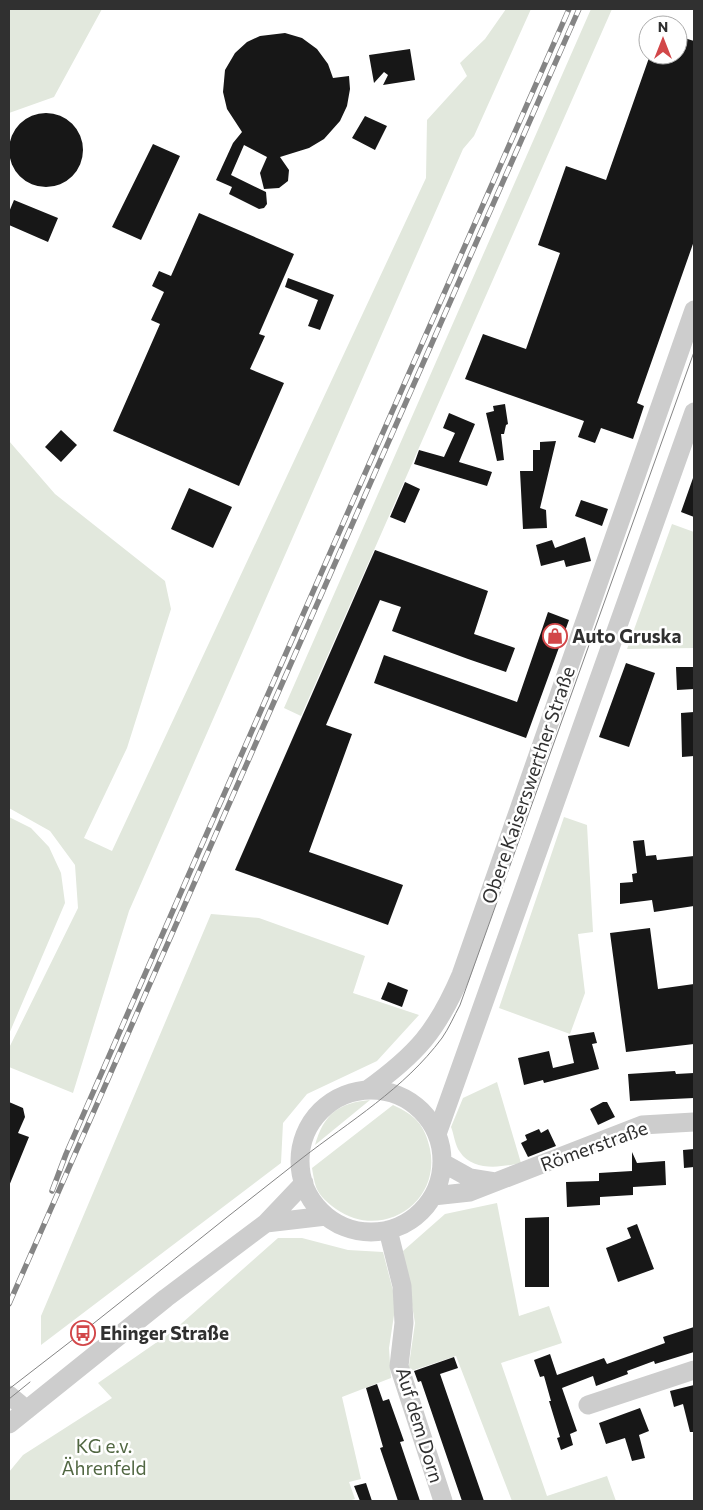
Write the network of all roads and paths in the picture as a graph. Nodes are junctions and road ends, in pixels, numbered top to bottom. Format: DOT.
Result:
graph roads {
  1 [pos="694,310"];
  2 [pos="694,412"];
  3 [pos="367,1090"];
  4 [pos="694,1122"];
  5 [pos="437,1134"];
  6 [pos="442,1164"];
  7 [pos="304,1183"];
  8 [pos="497,1183"];
  9 [pos="433,1196"];
  10 [pos="326,1216"];
  11 [pos="266,1224"];
  12 [pos="388,1230"];
  13 [pos="694,1370"];
  14 [pos="9,1395"];
  15 [pos="588,1405"];
  16 [pos="27,1410"];
  17 [pos="9,1424"];
  18 [pos="443,1501"];
  1 -- 3 [label="street, Obere Kaiserswerther Straße"];
  2 -- 5 [label="street, Obere Kaiserswerther Straße"];
  3 -- 5 [label="street"];
  3 -- 7 [label="street"];
  4 -- 8 [label="street, Römerstraße"];
  5 -- 6 [label="street"];
  6 -- 8 [label="street"];
  6 -- 9 [label="street"];
  7 -- 10 [label="street"];
  7 -- 11 [label="street"];
  8 -- 9 [label="street, Römerstraße"];
  9 -- 12 [label="street"];
  10 -- 11 [label="street"];
  10 -- 12 [label="street"];
  11 -- 16 [label="street"];
  12 -- 18 [label="street, Auf dem Dorn"];
  13 -- 15 [label="street"];
  14 -- 16 [label="street"];
  16 -- 17 [label="street"];
}
